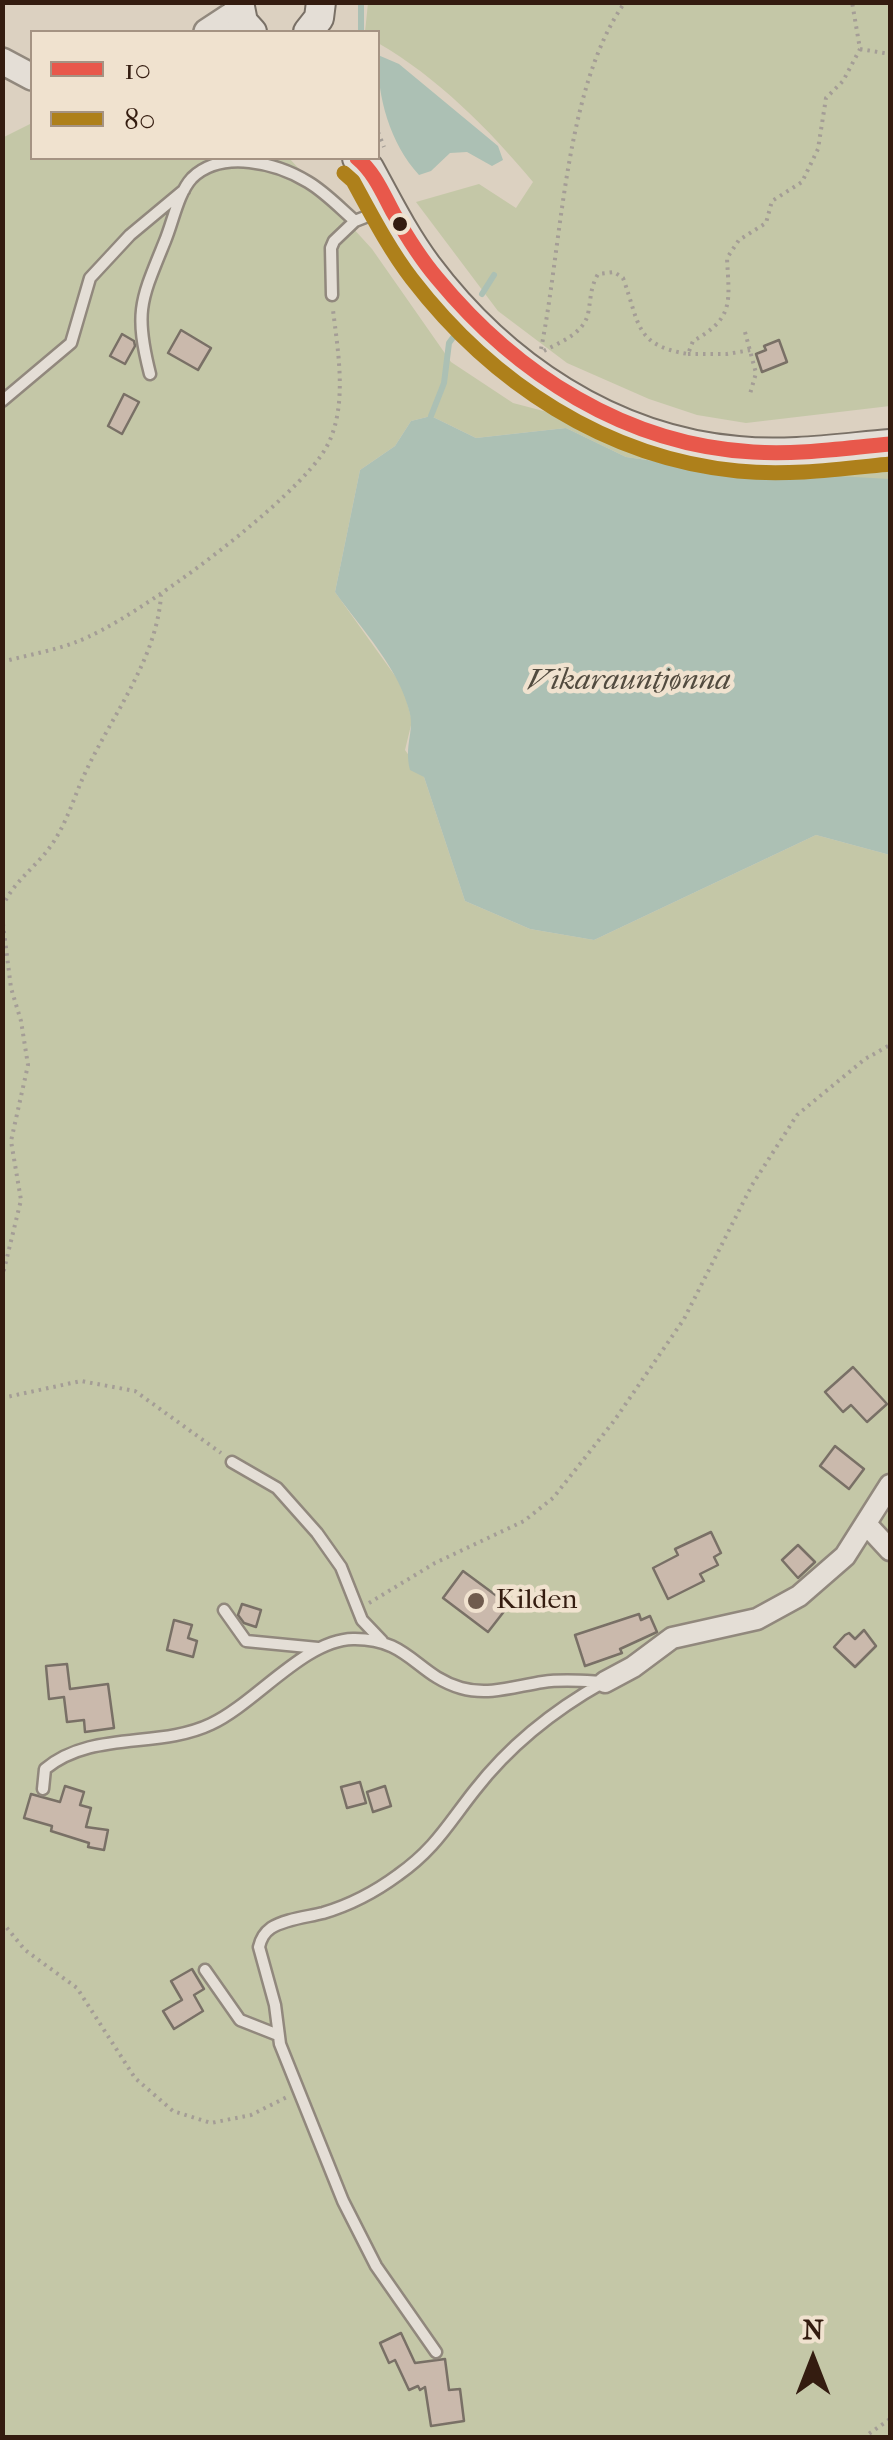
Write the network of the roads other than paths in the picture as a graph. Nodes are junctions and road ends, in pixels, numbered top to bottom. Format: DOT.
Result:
graph roads {
  1 [pos="243,15"];
  2 [pos="211,30"];
  3 [pos="2,61"];
  4 [pos="30,76"];
  5 [pos="371,160"];
  6 [pos="184,190"];
  7 [pos="390,208"];
  8 [pos="355,222"];
  9 [pos="332,295"];
  10 [pos="150,374"];
  11 [pos="2,401"];
  12 [pos="890,444"];
  13 [pos="232,1462"];
  14 [pos="890,1486"];
  15 [pos="866,1524"];
  16 [pos="890,1550"];
  17 [pos="224,1610"];
  18 [pos="382,1641"];
  19 [pos="320,1648"];
  20 [pos="605,1682"];
  21 [pos="43,1790"];
  22 [pos="206,1970"];
  23 [pos="278,2035"];
  24 [pos="436,2352"];
  1 -- 2 [label="street"];
  3 -- 4 [label="street"];
  5 -- 7 [label="main road"];
  6 -- 8 [label="lane"];
  6 -- 10 [label="lane"];
  6 -- 11 [label="lane"];
  7 -- 8 [label="lane"];
  7 -- 12 [label="main road"];
  8 -- 9 [label="lane"];
  13 -- 18 [label="lane"];
  14 -- 15 [label="street"];
  15 -- 16 [label="street"];
  15 -- 20 [label="street"];
  17 -- 19 [label="lane"];
  18 -- 19 [label="lane"];
  18 -- 20 [label="lane"];
  19 -- 21 [label="lane"];
  20 -- 23 [label="lane"];
  22 -- 23 [label="lane"];
  23 -- 24 [label="lane"];
}
